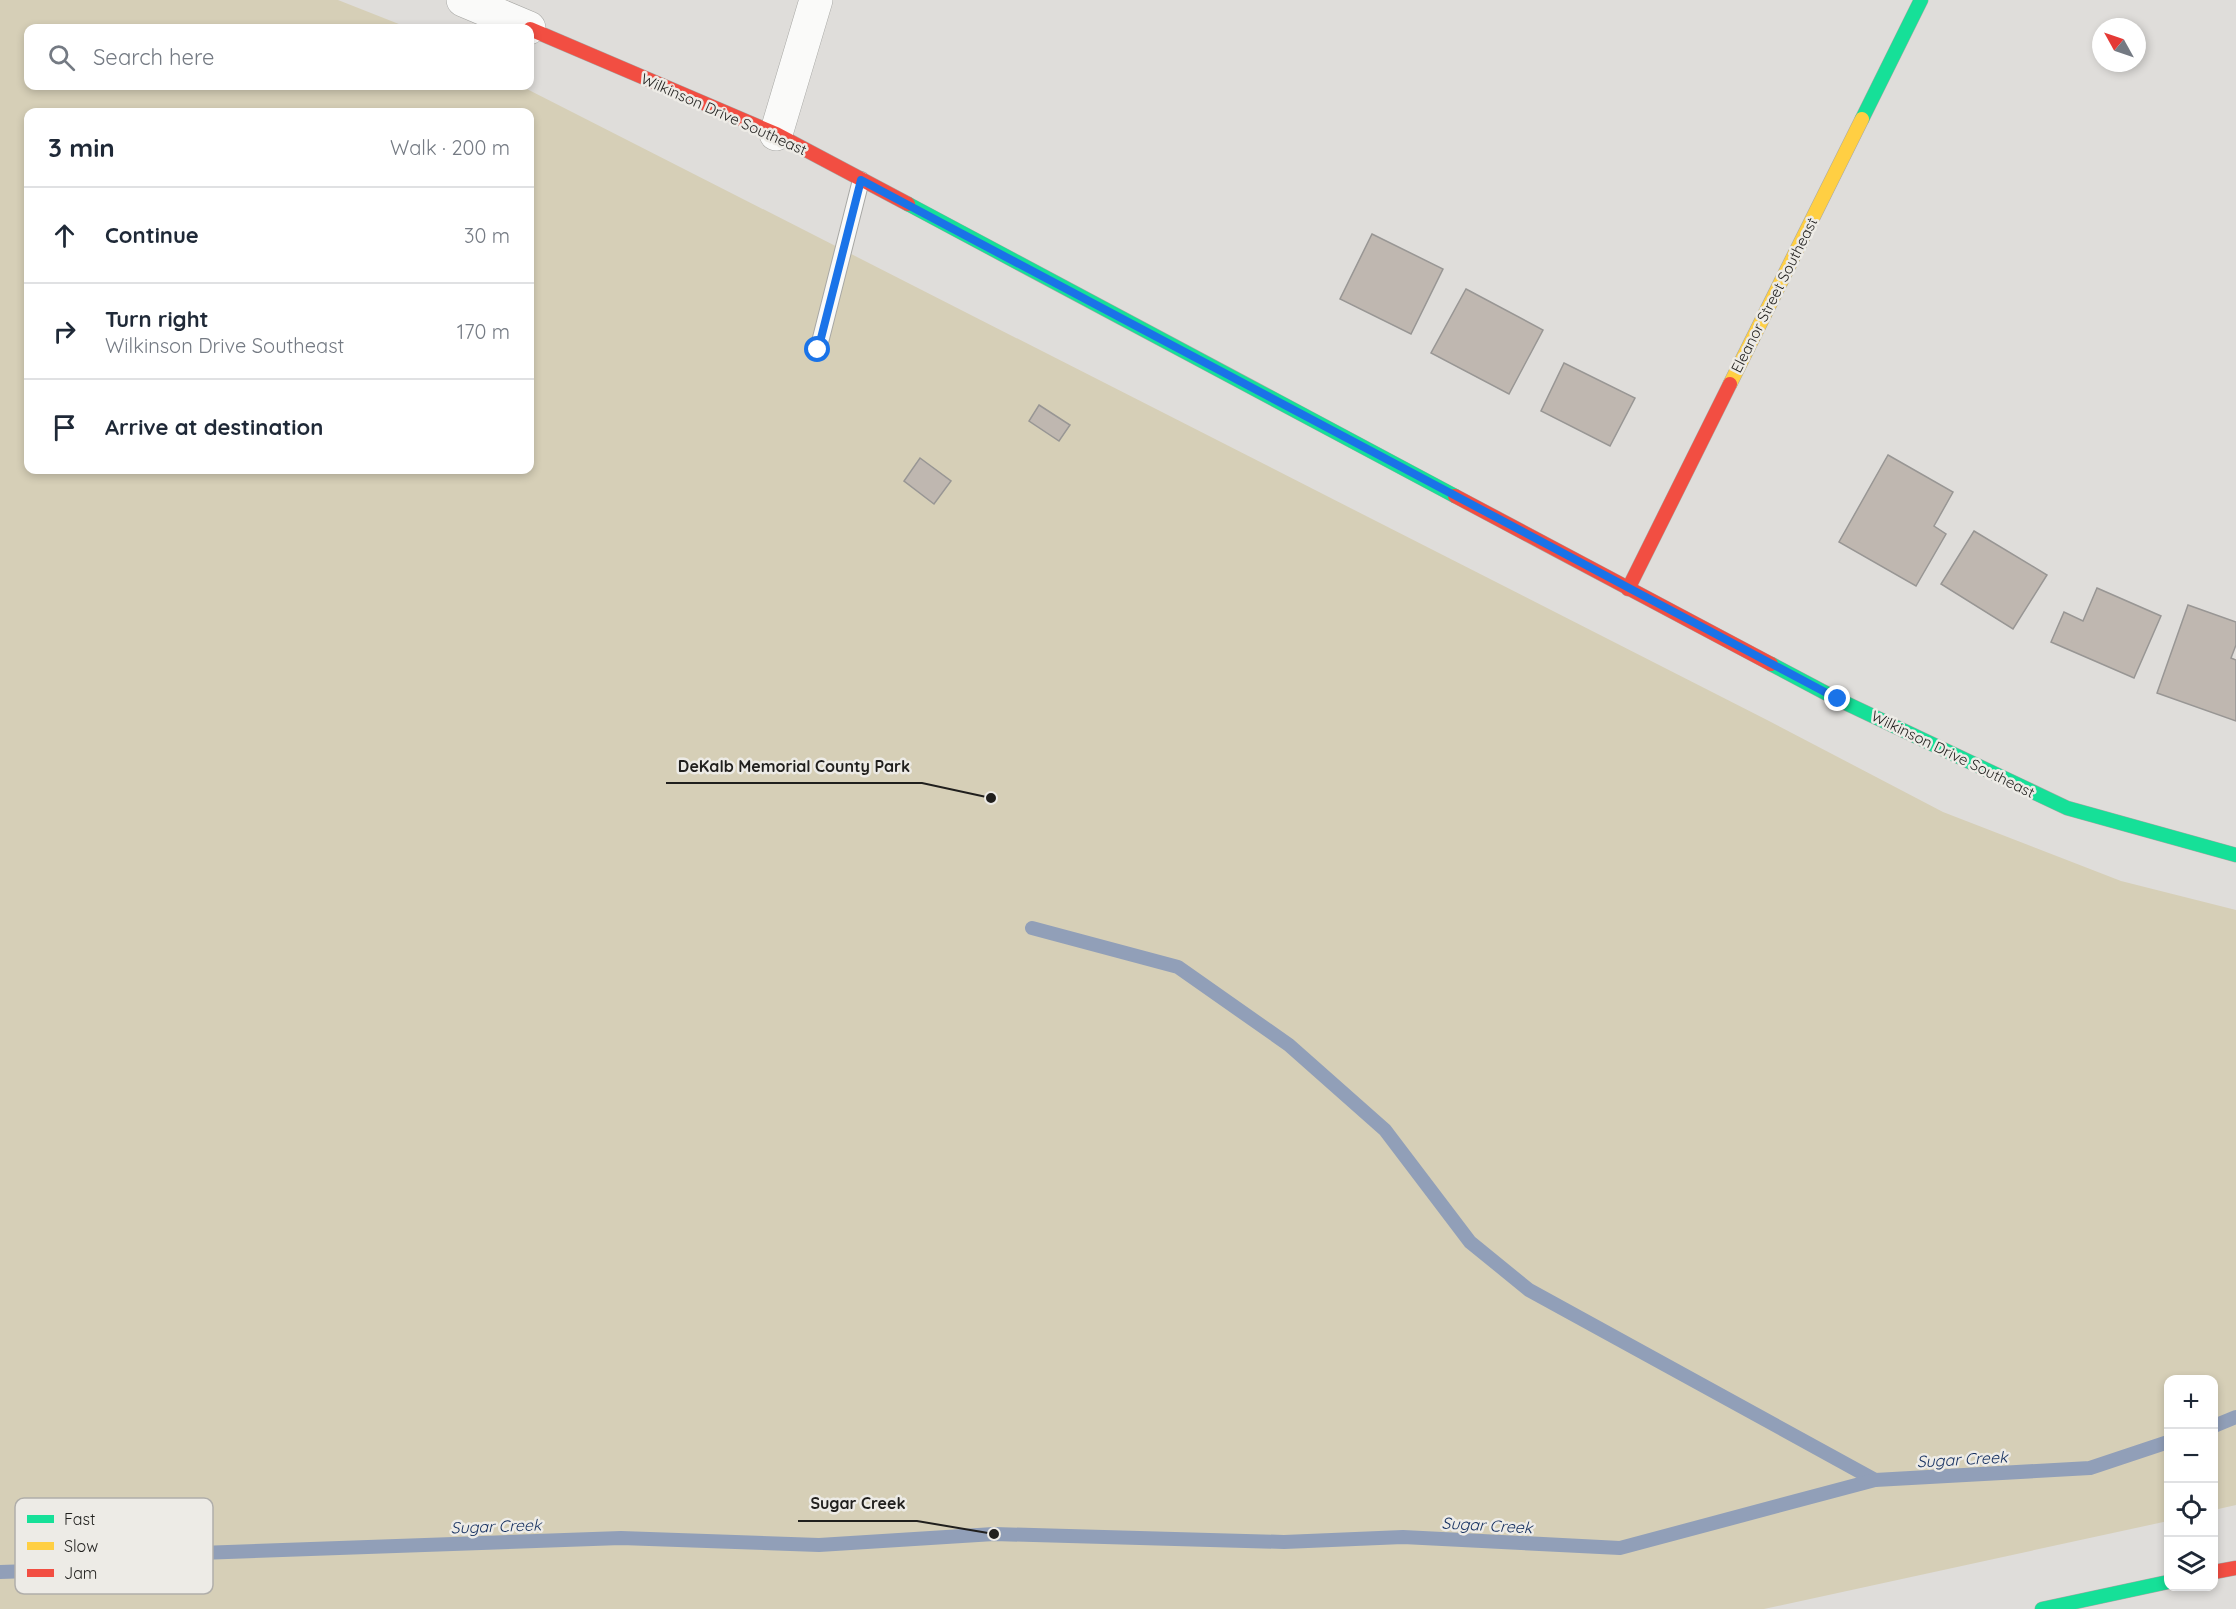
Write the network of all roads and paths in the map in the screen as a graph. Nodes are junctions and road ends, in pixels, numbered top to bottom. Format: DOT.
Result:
graph roads {
  1 [pos="463,0"];
  2 [pos="816,0"];
  3 [pos="1922,0"];
  4 [pos="520,24"];
  5 [pos="534,30"];
  6 [pos="776,135"];
  7 [pos="861,180"];
  8 [pos="818,350"];
  9 [pos="1628,589"];
  10 [pos="2236,855"];
  11 [pos="2236,1568"];
  12 [pos="2218,1571"];
  13 [pos="2164,1583"];
  14 [pos="2042,1609"];
  1 -- 4 [label="street, Wilkinson Drive Southeast"];
  2 -- 6 [label="street"];
  3 -- 9 [label="main road, Eleanor Street Southeast"];
  5 -- 6 [label="main road, Wilkinson Drive Southeast"];
  6 -- 7 [label="main road, Wilkinson Drive Southeast"];
  7 -- 8 [label="lane"];
  7 -- 9 [label="main road, Wilkinson Drive Southeast"];
  9 -- 10 [label="main road, Wilkinson Drive Southeast"];
  11 -- 12 [label="main road"];
  13 -- 14 [label="main road"];
}
